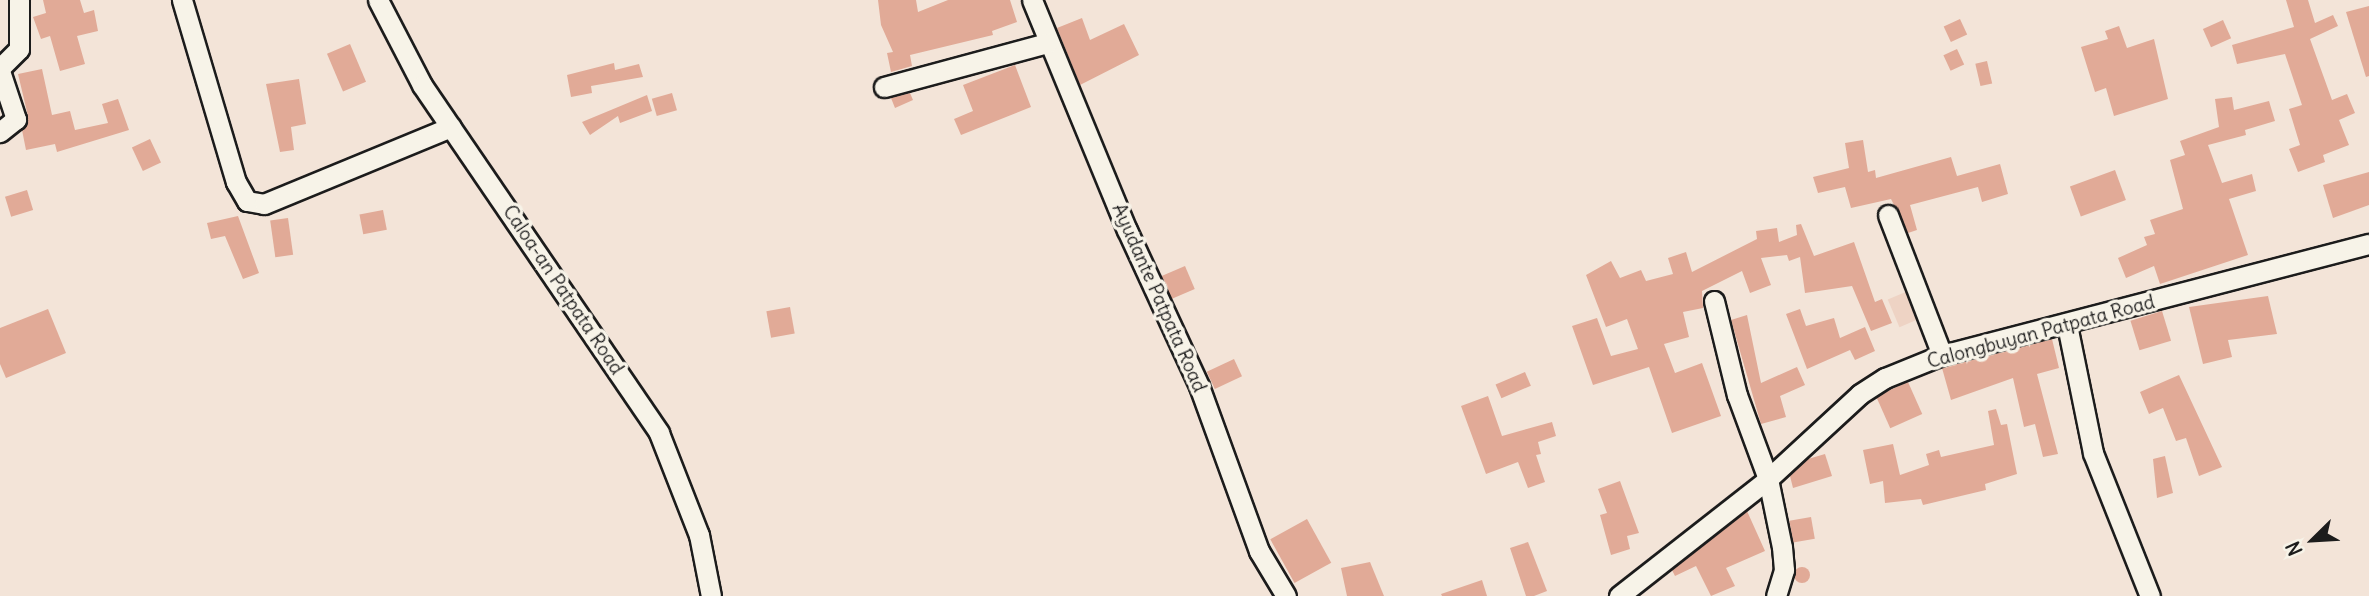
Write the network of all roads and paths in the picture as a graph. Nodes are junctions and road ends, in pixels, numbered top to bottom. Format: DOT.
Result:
graph roads {
  1 [pos="19,0"];
  2 [pos="183,0"];
  3 [pos="378,0"];
  4 [pos="1032,0"];
  5 [pos="1047,43"];
  6 [pos="0,70"];
  7 [pos="884,87"];
  8 [pos="451,127"];
  9 [pos="0,132"];
  10 [pos="1888,215"];
  11 [pos="2369,244"];
  12 [pos="1714,301"];
  13 [pos="2067,325"];
  14 [pos="1942,355"];
  15 [pos="1768,479"];
  16 [pos="711,596"];
  17 [pos="1286,596"];
  18 [pos="1619,596"];
  19 [pos="1776,596"];
  20 [pos="2150,596"];
  1 -- 6 [label="street"];
  2 -- 8 [label="street"];
  3 -- 8 [label="street, Caloa-an Patpata Road"];
  4 -- 5 [label="street, Ayudante Patpata Road"];
  5 -- 7 [label="street"];
  5 -- 17 [label="street, Ayudante Patpata Road"];
  6 -- 9 [label="street"];
  8 -- 16 [label="street, Caloa-an Patpata Road"];
  10 -- 14 [label="street"];
  11 -- 13 [label="street, Calongbuyan Patpata Road"];
  12 -- 15 [label="street"];
  13 -- 14 [label="street, Calongbuyan Patpata Road"];
  13 -- 20 [label="street"];
  14 -- 15 [label="street, Calongbuyan Patpata Road"];
  15 -- 18 [label="street, Calongbuyan Patpata Road"];
  15 -- 19 [label="street"];
}
